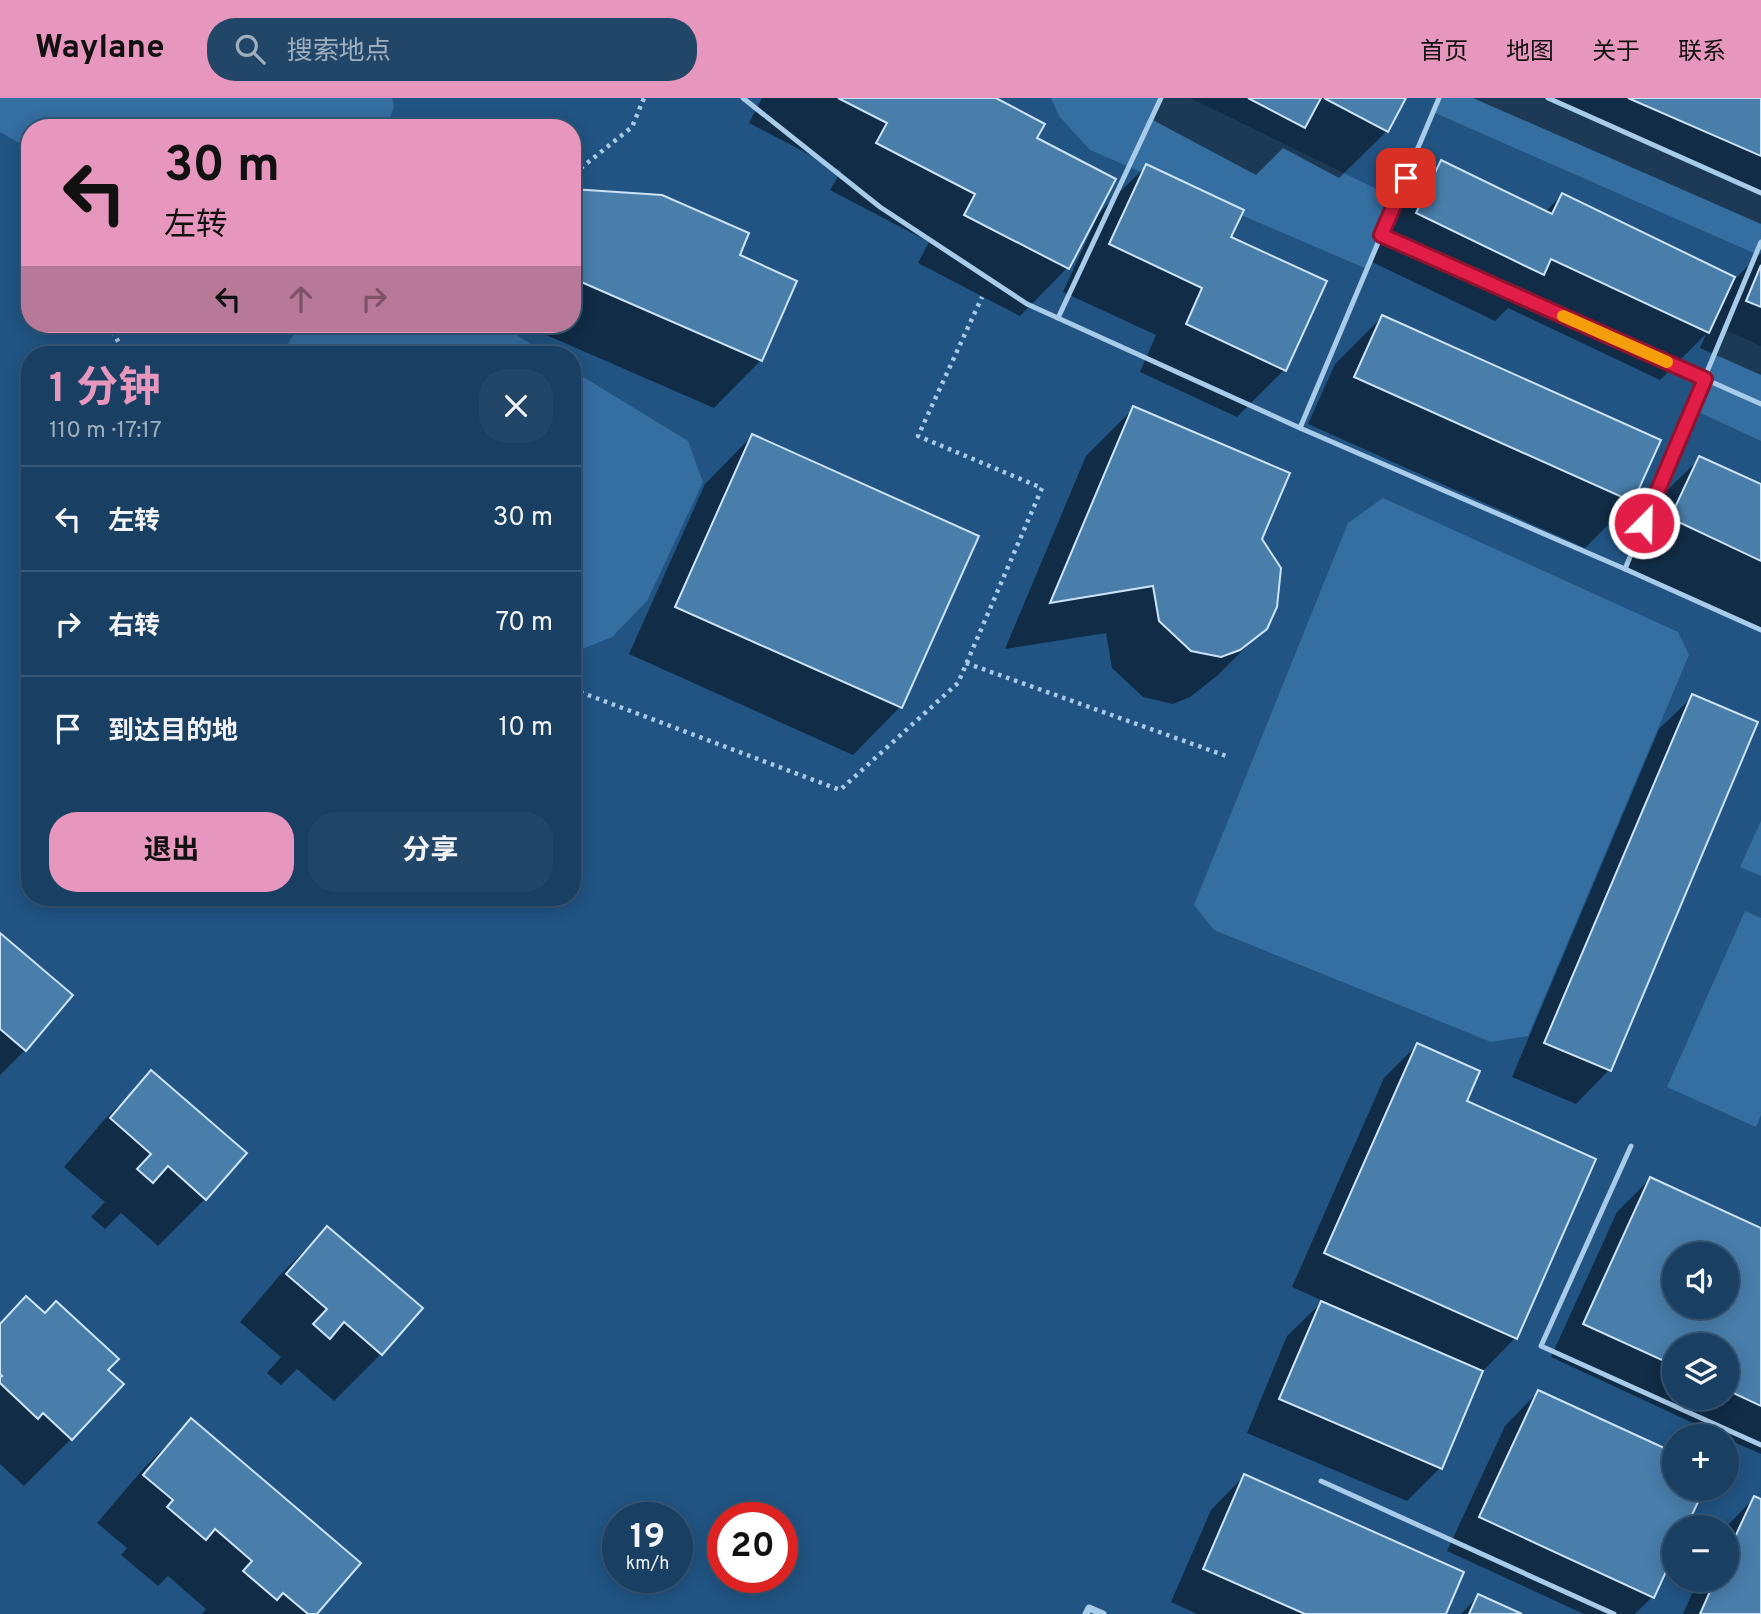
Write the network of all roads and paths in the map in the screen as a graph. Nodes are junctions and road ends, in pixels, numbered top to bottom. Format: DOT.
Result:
graph roads {
  1 [pos="643,98"];
  2 [pos="743,98"];
  3 [pos="1161,98"];
  4 [pos="1439,98"];
  5 [pos="1548,98"];
  6 [pos="581,168"];
  7 [pos="1761,193"];
  8 [pos="1381,235"];
  9 [pos="1761,242"];
  10 [pos="990,280"];
  11 [pos="1058,318"];
  12 [pos="1705,379"];
  13 [pos="1761,404"];
  14 [pos="1300,428"];
  15 [pos="1625,569"];
  16 [pos="1761,630"];
  17 [pos="965,663"];
  18 [pos="581,692"];
  19 [pos="1229,757"];
  20 [pos="1631,1146"];
  21 [pos="1761,1445"];
  22 [pos="1321,1481"];
  23 [pos="1086,1614"];
  24 [pos="1103,1614"];
  25 [pos="1614,1614"];
  1 -- 6 [label="path"];
  2 -- 10 [label="lane"];
  3 -- 11 [label="lane"];
  4 -- 8 [label="lane"];
  5 -- 7 [label="lane"];
  8 -- 12 [label="lane"];
  8 -- 14 [label="lane"];
  9 -- 12 [label="lane"];
  10 -- 11 [label="lane"];
  10 -- 17 [label="path"];
  11 -- 14 [label="lane"];
  12 -- 13 [label="lane"];
  12 -- 15 [label="lane"];
  14 -- 15 [label="lane"];
  15 -- 16 [label="lane"];
  17 -- 18 [label="path"];
  17 -- 19 [label="path"];
  20 -- 21 [label="lane"];
  22 -- 25 [label="lane"];
  23 -- 24 [label="street"];
}
